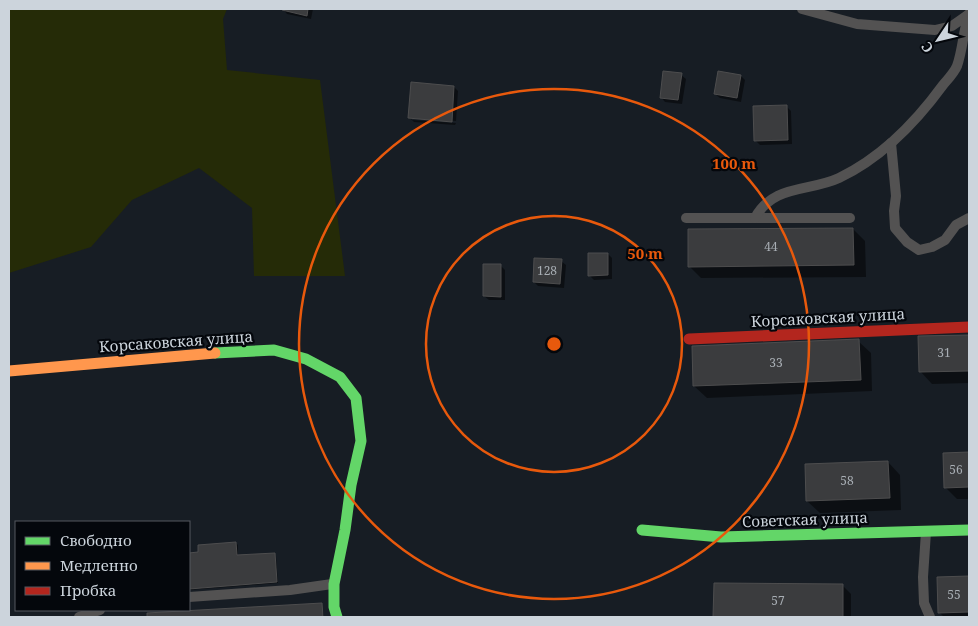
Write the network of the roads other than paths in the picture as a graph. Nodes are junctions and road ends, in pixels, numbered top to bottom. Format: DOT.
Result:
graph roads {
  1 [pos="802,9"];
  2 [pos="969,9"];
  3 [pos="969,14"];
  4 [pos="890,142"];
  5 [pos="686,218"];
  6 [pos="756,218"];
  7 [pos="850,218"];
  8 [pos="969,218"];
  9 [pos="969,327"];
  10 [pos="689,339"];
  11 [pos="9,371"];
  12 [pos="642,530"];
  13 [pos="969,530"];
  14 [pos="926,531"];
  15 [pos="334,584"];
  16 [pos="190,597"];
  17 [pos="97,611"];
  18 [pos="79,617"];
  19 [pos="337,617"];
  20 [pos="930,617"];
  1 -- 3 [label="lane"];
  2 -- 3 [label="lane"];
  3 -- 4 [label="lane"];
  4 -- 6 [label="lane"];
  4 -- 8 [label="lane"];
  5 -- 6 [label="lane"];
  6 -- 7 [label="lane"];
  9 -- 10 [label="street, Корсаковская улица"];
  11 -- 15 [label="street, Корсаковская улица"];
  12 -- 14 [label="street, Советская улица"];
  13 -- 14 [label="street, Советская улица"];
  14 -- 20 [label="lane"];
  15 -- 16 [label="lane"];
  15 -- 19 [label="street"];
  17 -- 18 [label="lane"];
}
